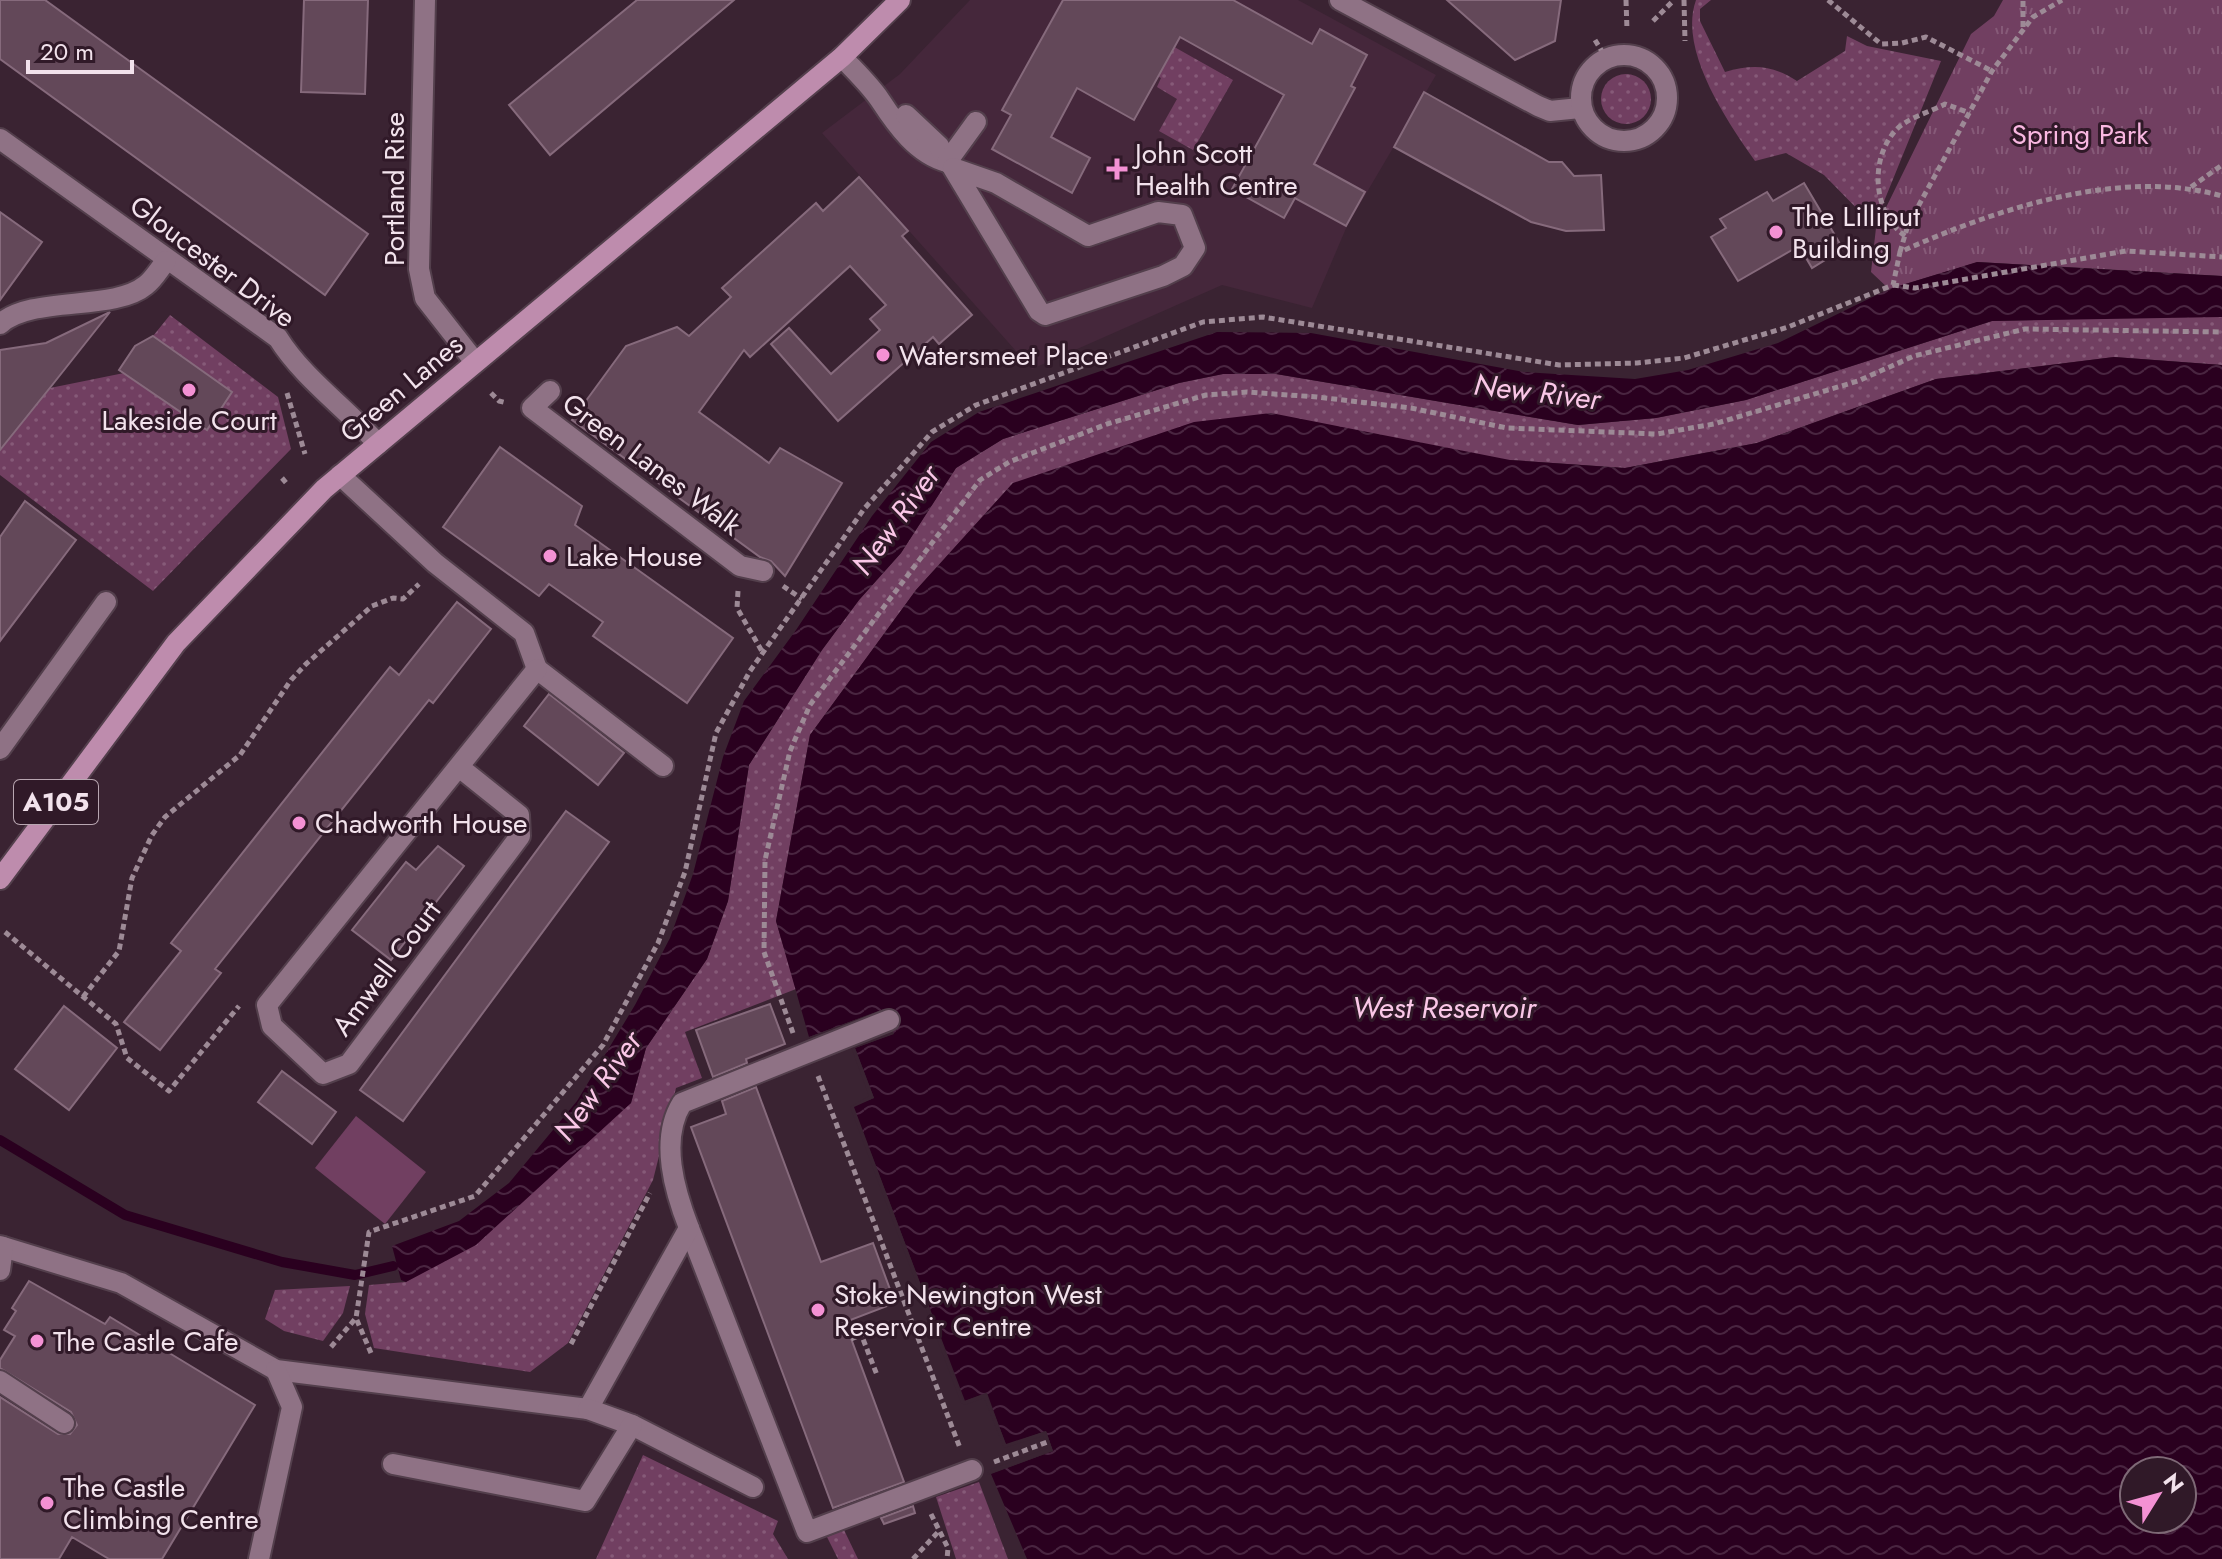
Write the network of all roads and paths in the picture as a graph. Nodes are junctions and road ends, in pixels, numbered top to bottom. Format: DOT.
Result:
graph roads {
  1 [pos="425,0"];
  2 [pos="900,0"];
  3 [pos="1340,0"];
  4 [pos="1626,0"];
  5 [pos="1674,0"];
  6 [pos="1684,0"];
  7 [pos="1828,0"];
  8 [pos="2023,0"];
  9 [pos="2062,0"];
  10 [pos="1653,21"];
  11 [pos="2023,28"];
  12 [pos="1627,30"];
  13 [pos="1595,40"];
  14 [pos="1685,41"];
  15 [pos="842,57"];
  16 [pos="1606,58"];
  17 [pos="1992,71"];
  18 [pos="1580,108"];
  19 [pos="1970,113"];
  20 [pos="976,122"];
  21 [pos="0,139"];
  22 [pos="2222,165"];
  23 [pos="2190,187"];
  24 [pos="2222,196"];
  25 [pos="1055,218"];
  26 [pos="1905,236"];
  27 [pos="1900,252"];
  28 [pos="2222,257"];
  29 [pos="166,261"];
  30 [pos="1893,285"];
  31 [pos="0,324"];
  32 [pos="2222,332"];
  33 [pos="475,362"];
  34 [pos="286,387"];
  35 [pos="550,391"];
  36 [pos="378,444"];
  37 [pos="305,454"];
  38 [pos="340,475"];
  39 [pos="282,478"];
  40 [pos="288,485"];
  41 [pos="435,563"];
  42 [pos="740,566"];
  43 [pos="763,571"];
  44 [pos="106,602"];
  45 [pos="763,653"];
  46 [pos="537,669"];
  47 [pos="3,737"];
  48 [pos="663,766"];
  49 [pos="459,767"];
  50 [pos="0,879"];
  51 [pos="5,932"];
  52 [pos="83,997"];
  53 [pos="242,1002"];
  54 [pos="889,1020"];
  55 [pos="805,1054"];
  56 [pos="655,1183"];
  57 [pos="689,1228"];
  58 [pos="1,1247"];
  59 [pos="0,1270"];
  60 [pos="356,1318"];
  61 [pos="856,1321"];
  62 [pos="863,1334"];
  63 [pos="851,1339"];
  64 [pos="571,1344"];
  65 [pos="331,1347"];
  66 [pos="371,1353"];
  67 [pos="276,1370"];
  68 [pos="877,1375"];
  69 [pos="0,1381"];
  70 [pos="588,1409"];
  71 [pos="64,1423"];
  72 [pos="632,1425"];
  73 [pos="1050,1441"];
  74 [pos="393,1464"];
  75 [pos="971,1471"];
  76 [pos="753,1487"];
  77 [pos="919,1490"];
  78 [pos="939,1531"];
  79 [pos="259,1559"];
  80 [pos="913,1559"];
  81 [pos="947,1559"];
  1 -- 33 [label="street, Portland Rise"];
  2 -- 15 [label="main road, Green Lanes / A105"];
  3 -- 18 [label="street"];
  4 -- 12 [label="path"];
  5 -- 10 [label="path"];
  6 -- 14 [label="path"];
  7 -- 17 [label="path"];
  8 -- 11 [label="path"];
  9 -- 11 [label="path"];
  11 -- 17 [label="path"];
  13 -- 16 [label="path"];
  15 -- 20 [label="street"];
  15 -- 33 [label="main road, Green Lanes / A105"];
  16 -- 18 [label="street"];
  16 -- 18 [label="street"];
  17 -- 19 [label="path"];
  19 -- 26 [label="path"];
  19 -- 26 [label="path"];
  21 -- 29 [label="street, Gloucester Drive"];
  22 -- 23 [label="path"];
  23 -- 24 [label="path"];
  23 -- 27 [label="path"];
  25 -- 25 [label="street"];
  26 -- 27 [label="path"];
  27 -- 30 [label="path"];
  28 -- 30 [label="path"];
  29 -- 31 [label="street"];
  29 -- 36 [label="street, Gloucester Drive"];
  30 -- 45 [label="path"];
  32 -- 55 [label="path"];
  33 -- 36 [label="main road, Green Lanes / A105"];
  34 -- 37 [label="path"];
  35 -- 42 [label="street, Green Lanes Walk"];
  36 -- 38 [label="main road, Green Lanes / A105"];
  38 -- 41 [label="street"];
  38 -- 50 [label="main road, Green Lanes / A105"];
  39 -- 40 [label="path"];
  41 -- 46 [label="street"];
  41 -- 52 [label="path"];
  42 -- 43 [label="street, Green Lanes Walk"];
  42 -- 45 [label="path"];
  44 -- 47 [label="street"];
  45 -- 60 [label="path"];
  46 -- 48 [label="street"];
  46 -- 49 [label="street, Amwell Court"];
  49 -- 49 [label="street, Amwell Court"];
  51 -- 52 [label="path"];
  52 -- 53 [label="path"];
  54 -- 55 [label="street"];
  55 -- 57 [label="street"];
  55 -- 75 [label="path"];
  56 -- 64 [label="path"];
  57 -- 70 [label="street"];
  57 -- 77 [label="street"];
  58 -- 59 [label="street"];
  58 -- 67 [label="street"];
  60 -- 65 [label="path"];
  60 -- 66 [label="path"];
  61 -- 62 [label="path"];
  62 -- 63 [label="path"];
  62 -- 68 [label="path"];
  67 -- 70 [label="street"];
  67 -- 79 [label="street"];
  69 -- 71 [label="street"];
  70 -- 72 [label="street"];
  72 -- 74 [label="street"];
  72 -- 76 [label="street"];
  73 -- 75 [label="path"];
  75 -- 77 [label="street"];
  77 -- 78 [label="path"];
  78 -- 80 [label="path"];
  78 -- 81 [label="path"];
}
